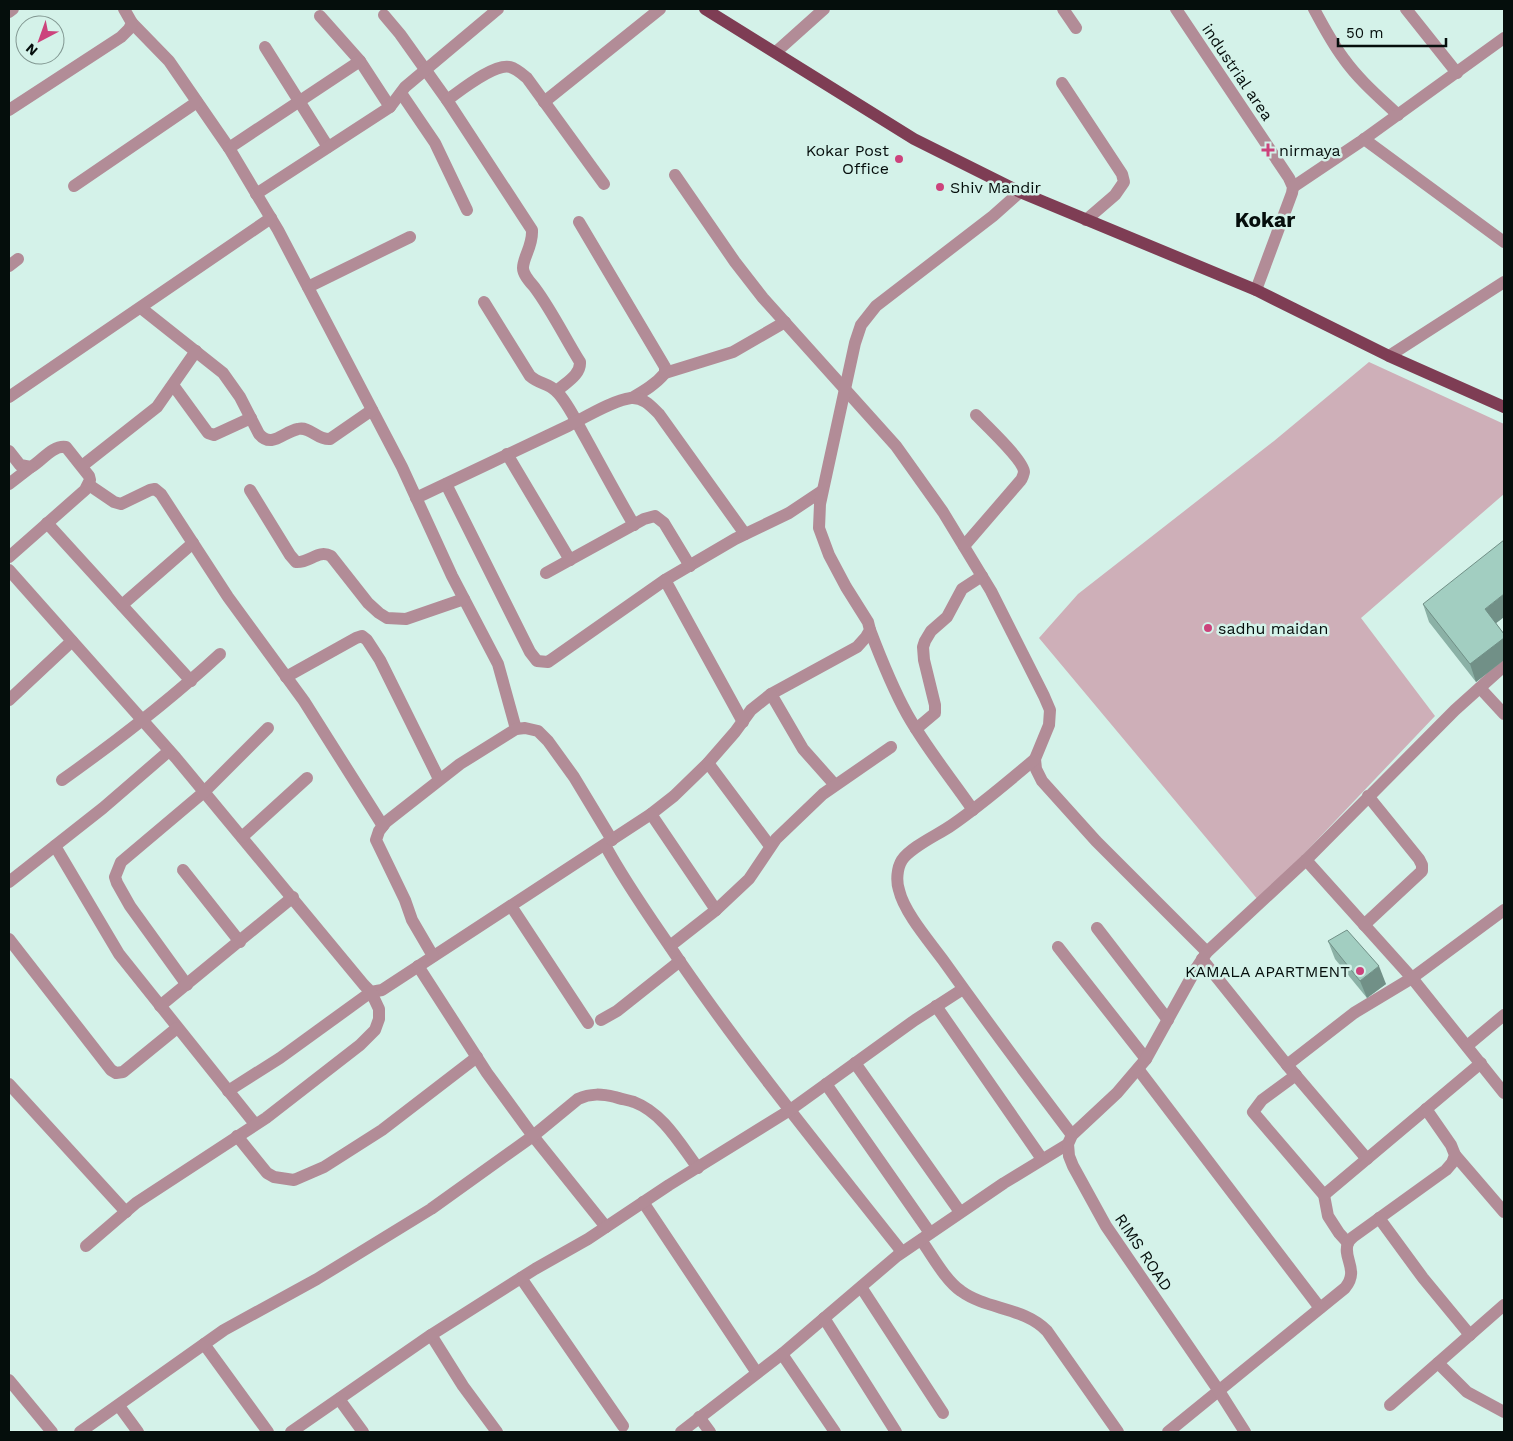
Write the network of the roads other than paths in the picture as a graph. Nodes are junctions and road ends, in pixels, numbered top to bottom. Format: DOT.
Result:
graph roads {
  1 [pos="13,9"];
  2 [pos="124,9"];
  3 [pos="498,9"];
  4 [pos="660,9"];
  5 [pos="824,9"];
  6 [pos="1063,9"];
  7 [pos="1176,9"];
  8 [pos="1314,9"];
  9 [pos="1406,9"];
  10 [pos="711,10"];
  11 [pos="9,12"];
  12 [pos="384,15"];
  13 [pos="320,16"];
  14 [pos="132,23"];
  15 [pos="1076,28"];
  16 [pos="1504,38"];
  17 [pos="266,47"];
  18 [pos="776,52"];
  19 [pos="360,61"];
  20 [pos="425,70"];
  21 [pos="1457,72"];
  22 [pos="1062,83"];
  23 [pos="401,93"];
  24 [pos="447,100"];
  25 [pos="300,101"];
  26 [pos="197,102"];
  27 [pos="544,102"];
  28 [pos="390,107"];
  29 [pos="9,110"];
  30 [pos="1398,115"];
  31 [pos="1364,139"];
  32 [pos="328,147"];
  33 [pos="228,148"];
  34 [pos="675,175"];
  35 [pos="604,184"];
  36 [pos="74,186"];
  37 [pos="1293,187"];
  38 [pos="1020,192"];
  39 [pos="256,194"];
  40 [pos="467,210"];
  41 [pos="271,218"];
  42 [pos="1086,220"];
  43 [pos="579,222"];
  44 [pos="410,237"];
  45 [pos="1504,242"];
  46 [pos="1504,282"];
  47 [pos="308,288"];
  48 [pos="1256,290"];
  49 [pos="484,302"];
  50 [pos="141,308"];
  51 [pos="785,322"];
  52 [pos="196,351"];
  53 [pos="1389,356"];
  54 [pos="665,373"];
  55 [pos="173,385"];
  56 [pos="844,390"];
  57 [pos="556,391"];
  58 [pos="9,397"];
  59 [pos="632,398"];
  60 [pos="1504,407"];
  61 [pos="372,410"];
  62 [pos="976,415"];
  63 [pos="251,418"];
  64 [pos="576,422"];
  65 [pos="9,451"];
  66 [pos="507,454"];
  67 [pos="82,466"];
  68 [pos="31,467"];
  69 [pos="9,484"];
  70 [pos="446,484"];
  71 [pos="88,485"];
  72 [pos="250,490"];
  73 [pos="822,491"];
  74 [pos="416,498"];
  75 [pos="47,523"];
  76 [pos="634,525"];
  77 [pos="744,534"];
  78 [pos="193,543"];
  79 [pos="964,546"];
  80 [pos="9,557"];
  81 [pos="570,560"];
  82 [pos="690,566"];
  83 [pos="9,570"];
  84 [pos="546,573"];
  85 [pos="982,576"];
  86 [pos="665,580"];
  87 [pos="464,598"];
  88 [pos="122,605"];
  89 [pos="870,630"];
  90 [pos="72,641"];
  91 [pos="220,654"];
  92 [pos="1504,666"];
  93 [pos="286,677"];
  94 [pos="192,680"];
  95 [pos="1480,688"];
  96 [pos="772,694"];
  97 [pos="9,700"];
  98 [pos="1504,714"];
  99 [pos="142,721"];
  100 [pos="742,722"];
  101 [pos="268,728"];
  102 [pos="916,729"];
  103 [pos="516,730"];
  104 [pos="891,747"];
  105 [pos="169,751"];
  106 [pos="1035,759"];
  107 [pos="708,762"];
  108 [pos="307,778"];
  109 [pos="439,779"];
  110 [pos="62,780"];
  111 [pos="835,786"];
  112 [pos="204,792"];
  113 [pos="1368,796"];
  114 [pos="973,810"];
  115 [pos="651,814"];
  116 [pos="383,826"];
  117 [pos="242,837"];
  118 [pos="608,843"];
  119 [pos="55,846"];
  120 [pos="770,846"];
  121 [pos="1306,860"];
  122 [pos="183,870"];
  123 [pos="9,882"];
  124 [pos="293,897"];
  125 [pos="511,906"];
  126 [pos="716,910"];
  127 [pos="1504,910"];
  128 [pos="1364,925"];
  129 [pos="1097,928"];
  130 [pos="9,939"];
  131 [pos="240,942"];
  132 [pos="670,946"];
  133 [pos="1058,947"];
  134 [pos="1204,955"];
  135 [pos="434,956"];
  136 [pos="680,961"];
  137 [pos="418,966"];
  138 [pos="1412,978"];
  139 [pos="187,985"];
  140 [pos="963,989"];
  141 [pos="371,992"];
  142 [pos="160,1006"];
  143 [pos="936,1006"];
  144 [pos="1504,1016"];
  145 [pos="1168,1020"];
  146 [pos="178,1028"];
  147 [pos="1467,1046"];
  148 [pos="477,1057"];
  149 [pos="855,1063"];
  150 [pos="1142,1064"];
  151 [pos="1481,1064"];
  152 [pos="1287,1065"];
  153 [pos="1296,1075"];
  154 [pos="9,1084"];
  155 [pos="826,1084"];
  156 [pos="1502,1084"];
  157 [pos="228,1090"];
  158 [pos="790,1110"];
  159 [pos="1426,1110"];
  160 [pos="255,1124"];
  161 [pos="237,1136"];
  162 [pos="533,1136"];
  163 [pos="1070,1139"];
  164 [pos="1455,1155"];
  165 [pos="1042,1159"];
  166 [pos="1366,1159"];
  167 [pos="698,1168"];
  168 [pos="1324,1195"];
  169 [pos="644,1202"];
  170 [pos="126,1212"];
  171 [pos="960,1212"];
  172 [pos="1504,1212"];
  173 [pos="1378,1218"];
  174 [pos="606,1227"];
  175 [pos="926,1236"];
  176 [pos="1348,1243"];
  177 [pos="86,1246"];
  178 [pos="902,1252"];
  179 [pos="521,1278"];
  180 [pos="861,1287"];
  181 [pos="1504,1306"];
  182 [pos="1320,1308"];
  183 [pos="824,1318"];
  184 [pos="431,1335"];
  185 [pos="1470,1335"];
  186 [pos="204,1344"];
  187 [pos="782,1354"];
  188 [pos="1438,1363"];
  189 [pos="757,1373"];
  190 [pos="9,1380"];
  191 [pos="1219,1391"];
  192 [pos="339,1399"];
  193 [pos="1390,1405"];
  194 [pos="119,1406"];
  195 [pos="1504,1412"];
  196 [pos="943,1413"];
  197 [pos="699,1417"];
  198 [pos="624,1426"];
  199 [pos="52,1432"];
  200 [pos="80,1432"];
  201 [pos="138,1432"];
  202 [pos="268,1432"];
  203 [pos="291,1432"];
  204 [pos="363,1432"];
  205 [pos="497,1432"];
  206 [pos="681,1432"];
  207 [pos="710,1432"];
  208 [pos="835,1432"];
  209 [pos="896,1432"];
  210 [pos="1118,1432"];
  211 [pos="1168,1432"];
  212 [pos="1245,1432"];
  1 -- 11 [label="street"];
  2 -- 14 [label="street"];
  3 -- 20 [label="street"];
  4 -- 27 [label="street"];
  5 -- 18 [label="street"];
  6 -- 15 [label="street"];
  7 -- 37 [label="street, industrial area"];
  8 -- 30 [label="street"];
  9 -- 21 [label="street"];
  10 -- 18 [label="main road"];
  12 -- 20 [label="street"];
  13 -- 19 [label="street"];
  14 -- 26 [label="street"];
  14 -- 29 [label="street"];
  16 -- 21 [label="street"];
  17 -- 25 [label="street"];
  18 -- 38 [label="main road"];
  19 -- 25 [label="street"];
  19 -- 28 [label="street"];
  20 -- 23 [label="street"];
  20 -- 24 [label="street"];
  21 -- 30 [label="street"];
  22 -- 42 [label="street"];
  23 -- 28 [label="street"];
  23 -- 40 [label="street"];
  24 -- 27 [label="street"];
  24 -- 57 [label="street"];
  25 -- 32 [label="street"];
  25 -- 33 [label="street"];
  26 -- 33 [label="street"];
  26 -- 36 [label="street"];
  27 -- 35 [label="street"];
  28 -- 32 [label="street"];
  30 -- 31 [label="street"];
  31 -- 37 [label="street"];
  31 -- 45 [label="street"];
  32 -- 39 [label="street"];
  33 -- 39 [label="street"];
  34 -- 51 [label="street"];
  37 -- 48 [label="street"];
  38 -- 42 [label="main road"];
  38 -- 56 [label="street"];
  39 -- 41 [label="street"];
  41 -- 47 [label="street"];
  41 -- 50 [label="street"];
  42 -- 48 [label="main road"];
  43 -- 54 [label="street"];
  44 -- 47 [label="street"];
  46 -- 53 [label="street"];
  47 -- 61 [label="street"];
  48 -- 53 [label="main road"];
  49 -- 57 [label="street"];
  50 -- 52 [label="street"];
  50 -- 58 [label="street"];
  51 -- 54 [label="street"];
  51 -- 56 [label="street"];
  52 -- 55 [label="street"];
  52 -- 63 [label="street"];
  53 -- 60 [label="main road"];
  54 -- 59 [label="street"];
  55 -- 63 [label="street"];
  55 -- 67 [label="street"];
  56 -- 73 [label="street"];
  56 -- 79 [label="street"];
  57 -- 64 [label="street"];
  59 -- 64 [label="street"];
  59 -- 77 [label="street"];
  61 -- 63 [label="street"];
  61 -- 74 [label="street"];
  62 -- 79 [label="street"];
  64 -- 66 [label="street"];
  64 -- 76 [label="street"];
  65 -- 68 [label="street"];
  66 -- 70 [label="street"];
  66 -- 81 [label="street"];
  67 -- 68 [label="street"];
  67 -- 71 [label="street"];
  68 -- 69 [label="street"];
  70 -- 74 [label="street"];
  70 -- 86 [label="street"];
  71 -- 75 [label="street"];
  71 -- 78 [label="street"];
  72 -- 87 [label="street"];
  73 -- 77 [label="street"];
  73 -- 89 [label="street"];
  74 -- 87 [label="street"];
  75 -- 80 [label="street"];
  75 -- 88 [label="street"];
  76 -- 81 [label="street"];
  76 -- 82 [label="street"];
  77 -- 82 [label="street"];
  78 -- 88 [label="street"];
  78 -- 93 [label="street"];
  79 -- 85 [label="street"];
  81 -- 84 [label="street"];
  82 -- 86 [label="street"];
  83 -- 90 [label="street"];
  85 -- 102 [label="street"];
  85 -- 106 [label="street"];
  86 -- 100 [label="street"];
  87 -- 103 [label="street"];
  88 -- 94 [label="street"];
  89 -- 96 [label="street"];
  89 -- 102 [label="street"];
  90 -- 97 [label="street"];
  90 -- 99 [label="street"];
  91 -- 94 [label="street"];
  92 -- 95 [label="street"];
  93 -- 109 [label="street"];
  93 -- 116 [label="street"];
  94 -- 99 [label="street"];
  95 -- 98 [label="street"];
  95 -- 113 [label="street"];
  96 -- 100 [label="street"];
  96 -- 111 [label="street"];
  99 -- 105 [label="street"];
  99 -- 110 [label="street"];
  100 -- 107 [label="street"];
  101 -- 112 [label="street"];
  102 -- 114 [label="street"];
  103 -- 109 [label="street"];
  103 -- 118 [label="street"];
  104 -- 111 [label="street"];
  105 -- 112 [label="street"];
  105 -- 119 [label="street"];
  106 -- 114 [label="street"];
  106 -- 134 [label="street"];
  107 -- 115 [label="street"];
  107 -- 120 [label="street"];
  108 -- 117 [label="street"];
  109 -- 116 [label="street"];
  111 -- 120 [label="street"];
  112 -- 117 [label="street"];
  112 -- 139 [label="street"];
  113 -- 121 [label="street"];
  113 -- 128 [label="street"];
  114 -- 140 [label="street"];
  115 -- 118 [label="street"];
  115 -- 126 [label="street"];
  116 -- 135 [label="street"];
  117 -- 124 [label="street"];
  118 -- 125 [label="street"];
  118 -- 132 [label="street"];
  119 -- 123 [label="street"];
  119 -- 142 [label="street"];
  120 -- 126 [label="street"];
  121 -- 128 [label="street"];
  121 -- 134 [label="street"];
  122 -- 131 [label="street"];
  124 -- 131 [label="street"];
  124 -- 141 [label="street"];
  125 -- 135 [label="street"];
  125 -- 136 [label="street"];
  126 -- 132 [label="street"];
  127 -- 138 [label="street"];
  128 -- 138 [label="street"];
  129 -- 145 [label="street"];
  130 -- 146 [label="street"];
  131 -- 139 [label="street"];
  132 -- 136 [label="street"];
  133 -- 150 [label="street"];
  134 -- 145 [label="street"];
  134 -- 152 [label="street"];
  135 -- 137 [label="street"];
  136 -- 158 [label="street"];
  137 -- 141 [label="street"];
  137 -- 148 [label="street"];
  138 -- 147 [label="street"];
  138 -- 152 [label="street"];
  139 -- 142 [label="street"];
  140 -- 143 [label="street"];
  140 -- 163 [label="street"];
  141 -- 157 [label="street"];
  141 -- 160 [label="street"];
  142 -- 146 [label="street"];
  143 -- 149 [label="street"];
  143 -- 165 [label="street"];
  144 -- 147 [label="street"];
  145 -- 150 [label="street"];
  146 -- 157 [label="street"];
  147 -- 151 [label="street"];
  148 -- 161 [label="street"];
  148 -- 162 [label="street"];
  149 -- 155 [label="street"];
  149 -- 171 [label="street"];
  150 -- 163 [label="street"];
  150 -- 182 [label="street"];
  151 -- 156 [label="street"];
  151 -- 159 [label="street"];
  152 -- 153 [label="street"];
  153 -- 166 [label="street"];
  153 -- 168 [label="street"];
  154 -- 170 [label="street"];
  155 -- 158 [label="street"];
  155 -- 175 [label="street"];
  157 -- 160 [label="street"];
  158 -- 167 [label="street"];
  158 -- 178 [label="street"];
  159 -- 164 [label="street"];
  159 -- 166 [label="street"];
  160 -- 161 [label="street"];
  161 -- 170 [label="street"];
  162 -- 167 [label="street"];
  162 -- 174 [label="street"];
  162 -- 186 [label="street"];
  163 -- 165 [label="street"];
  163 -- 191 [label="street, RIMS ROAD"];
  164 -- 172 [label="street"];
  164 -- 173 [label="street"];
  165 -- 171 [label="street"];
  166 -- 168 [label="street"];
  167 -- 169 [label="street"];
  168 -- 176 [label="street"];
  169 -- 174 [label="street"];
  169 -- 189 [label="street"];
  170 -- 177 [label="street"];
  171 -- 175 [label="street"];
  173 -- 176 [label="street"];
  173 -- 185 [label="street"];
  174 -- 179 [label="street"];
  175 -- 178 [label="street"];
  175 -- 210 [label="street"];
  176 -- 182 [label="street"];
  178 -- 180 [label="street"];
  179 -- 184 [label="street"];
  179 -- 198 [label="street"];
  180 -- 183 [label="street"];
  180 -- 196 [label="street"];
  181 -- 185 [label="street"];
  182 -- 191 [label="street"];
  183 -- 187 [label="street"];
  183 -- 209 [label="street"];
  184 -- 192 [label="street"];
  184 -- 205 [label="street"];
  185 -- 188 [label="street"];
  186 -- 194 [label="street"];
  186 -- 202 [label="street"];
  187 -- 189 [label="street"];
  187 -- 208 [label="street"];
  188 -- 193 [label="street"];
  188 -- 195 [label="street"];
  189 -- 197 [label="street"];
  190 -- 199 [label="street"];
  191 -- 211 [label="street"];
  191 -- 212 [label="street, RIMS ROAD"];
  192 -- 203 [label="street"];
  192 -- 204 [label="street"];
  194 -- 200 [label="street"];
  194 -- 201 [label="street"];
  197 -- 206 [label="street"];
  197 -- 207 [label="street"];
}
